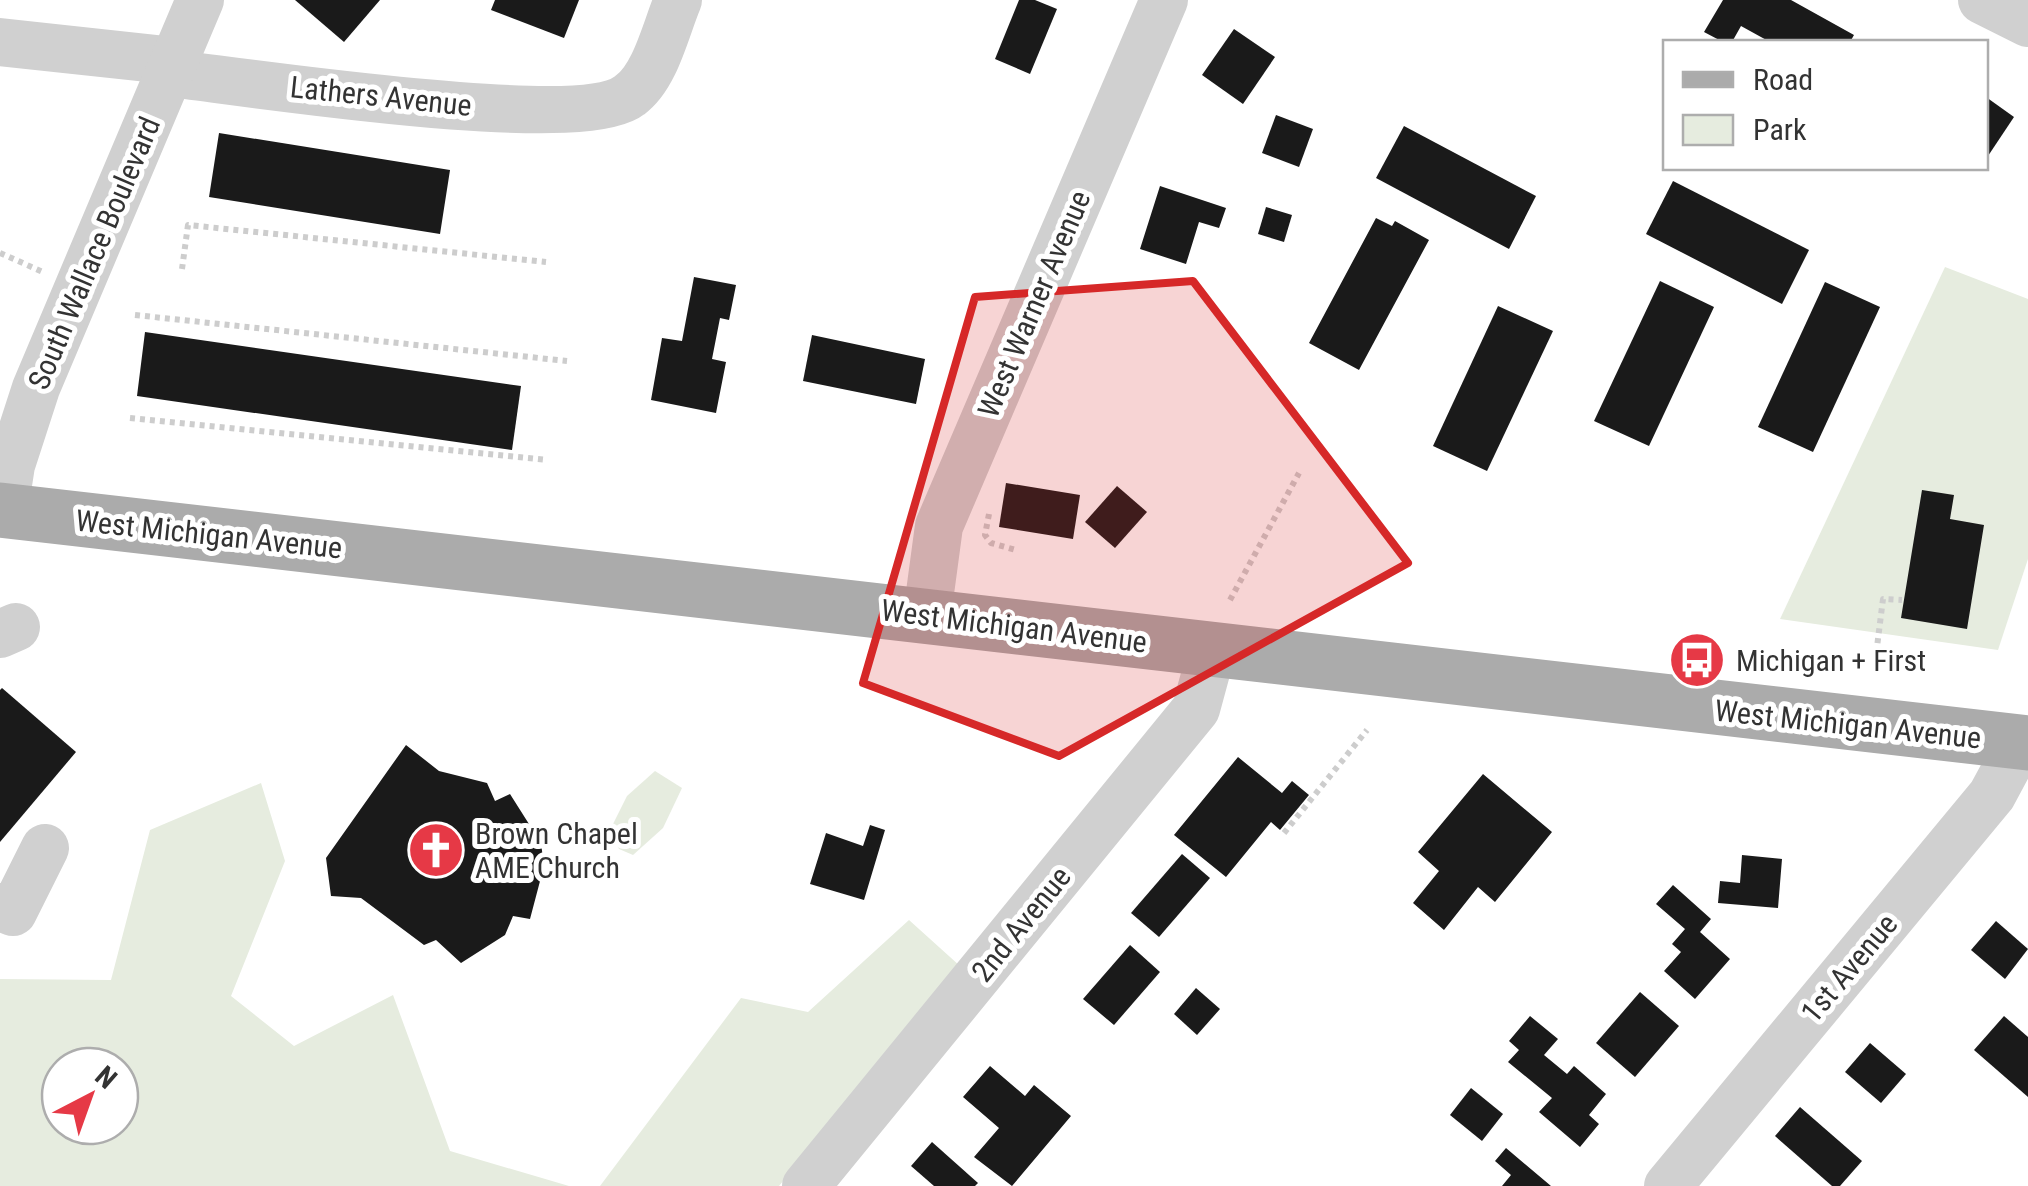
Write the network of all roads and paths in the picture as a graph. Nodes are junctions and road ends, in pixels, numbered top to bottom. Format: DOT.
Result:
graph roads {
  1 [pos="200,0"];
  2 [pos="678,0"];
  3 [pos="1164,0"];
  4 [pos="1982,0"];
  5 [pos="2028,23"];
  6 [pos="0,42"];
  7 [pos="172,67"];
  8 [pos="0,253"];
  9 [pos="546,262"];
  10 [pos="182,269"];
  11 [pos="43,272"];
  12 [pos="136,315"];
  13 [pos="567,361"];
  14 [pos="130,418"];
  15 [pos="548,460"];
  16 [pos="1298,473"];
  17 [pos="2,510"];
  18 [pos="1230,600"];
  19 [pos="1902,600"];
  20 [pos="927,615"];
  21 [pos="1212,650"];
  22 [pos="1875,663"];
  23 [pos="1367,730"];
  24 [pos="2024,743"];
  25 [pos="1284,834"];
  26 [pos="44,848"];
  27 [pos="0,907"];
  28 [pos="806,1186"];
  29 [pos="1668,1186"];
  1 -- 7 [label="street, South Wallace Boulevard"];
  2 -- 7 [label="street, Lathers Avenue"];
  3 -- 20 [label="street, West Warner Avenue"];
  4 -- 5 [label="street"];
  6 -- 7 [label="street, Lathers Avenue"];
  7 -- 17 [label="street, South Wallace Boulevard"];
  8 -- 11 [label="path"];
  9 -- 10 [label="path"];
  12 -- 13 [label="path"];
  14 -- 15 [label="path"];
  16 -- 18 [label="path"];
  17 -- 20 [label="main road, West Michigan Avenue"];
  19 -- 22 [label="path"];
  20 -- 21 [label="main road, West Michigan Avenue"];
  21 -- 24 [label="main road, West Michigan Avenue"];
  21 -- 28 [label="street, 2nd Avenue"];
  23 -- 25 [label="path"];
  24 -- 29 [label="street, 1st Avenue"];
  26 -- 27 [label="street"];
}
